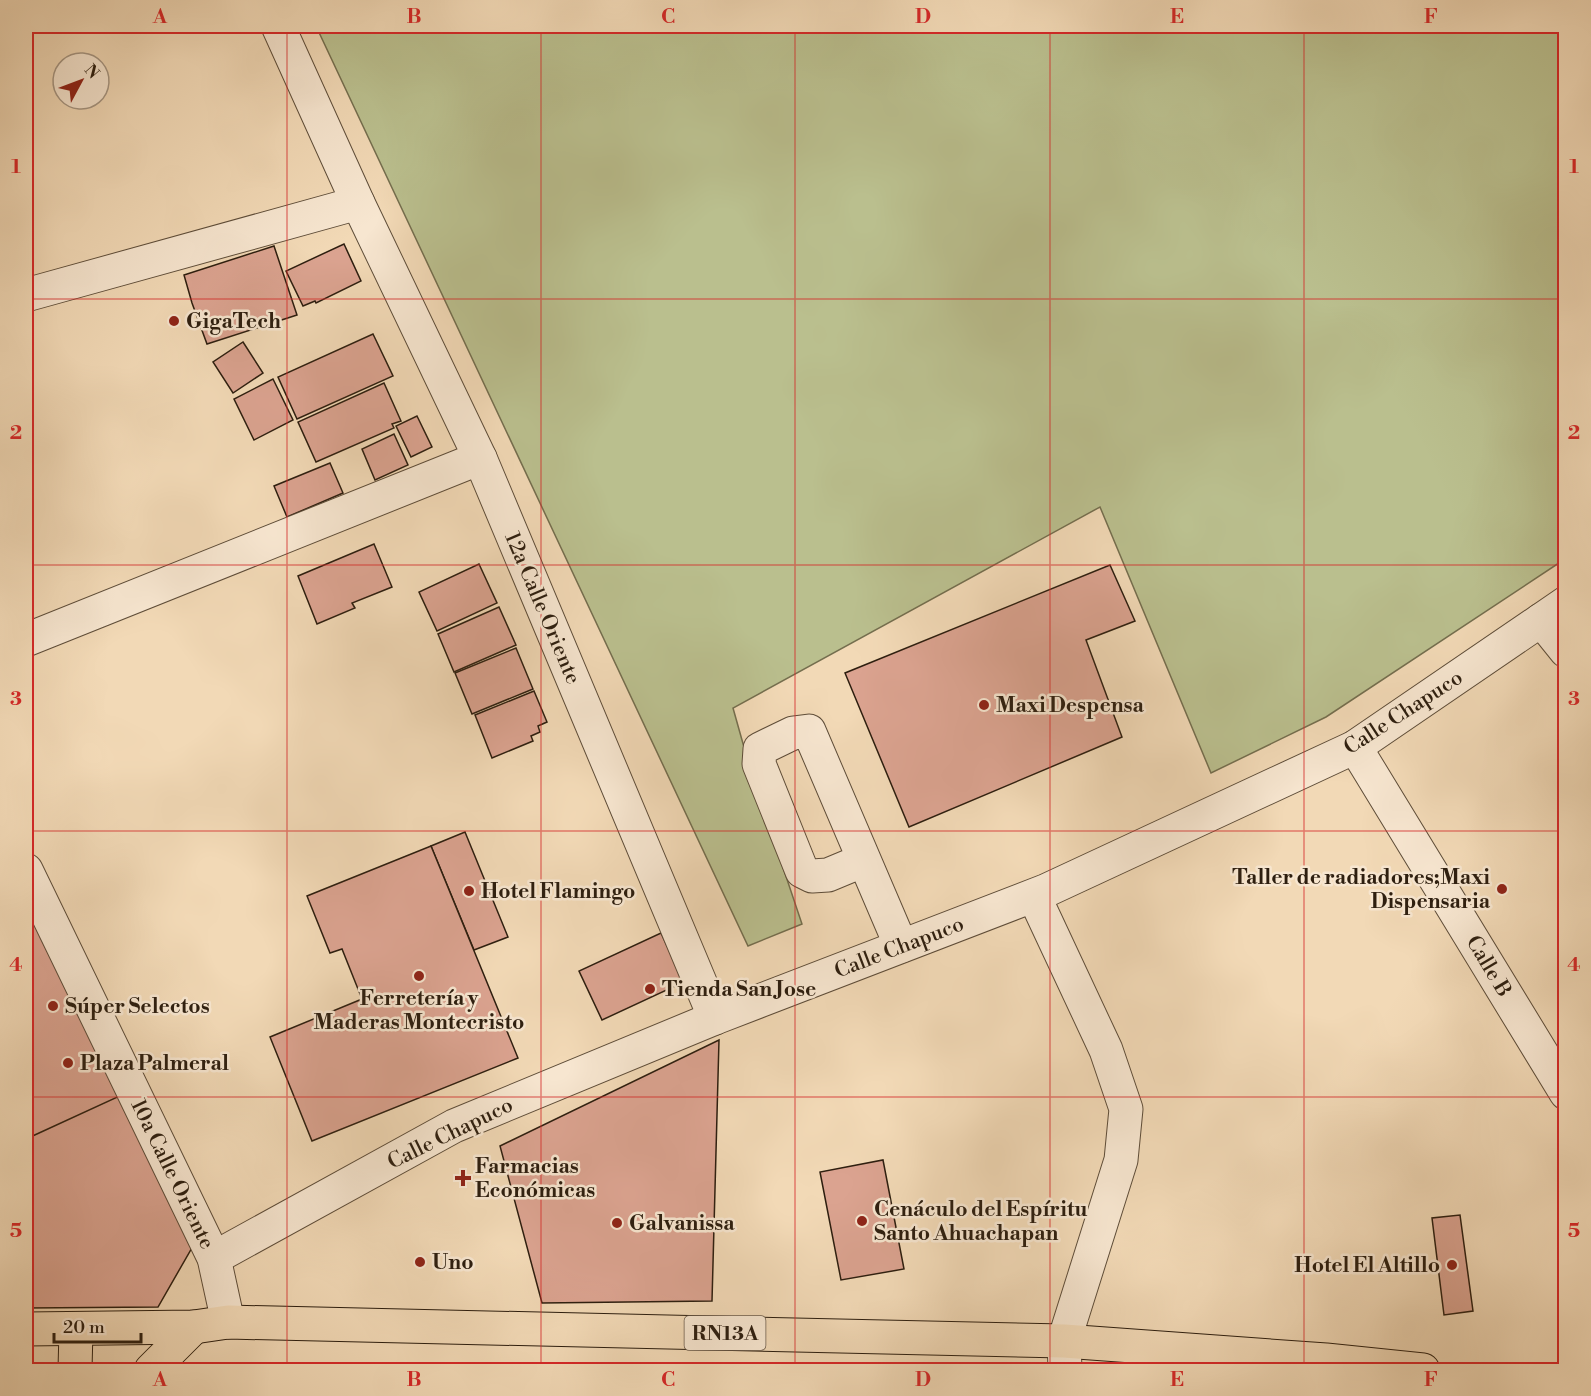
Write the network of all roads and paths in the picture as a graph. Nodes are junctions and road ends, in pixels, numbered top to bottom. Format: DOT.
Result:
graph roads {
  1 [pos="278,26"];
  2 [pos="358,203"];
  3 [pos="26,296"];
  4 [pos="480,458"];
  5 [pos="1553,612"];
  6 [pos="26,640"];
  7 [pos="1566,651"];
  8 [pos="1356,747"];
  9 [pos="864,860"];
  10 [pos="26,870"];
  11 [pos="1034,896"];
  12 [pos="901,946"];
  13 [pos="715,1018"];
  14 [pos="1566,1093"];
  15 [pos="214,1258"];
  16 [pos="228,1322"];
  17 [pos="194,1327"];
  18 [pos="26,1329"];
  19 [pos="76,1329"];
  20 [pos="1065,1356"];
  21 [pos="1326,1365"];
  22 [pos="75,1371"];
  23 [pos="151,1371"];
  24 [pos="1423,1371"];
  1 -- 2 [label="street, 12a Calle Oriente"];
  2 -- 3 [label="street"];
  2 -- 4 [label="street, 12a Calle Oriente"];
  4 -- 6 [label="street"];
  4 -- 13 [label="street, 12a Calle Oriente"];
  5 -- 7 [label="street"];
  5 -- 8 [label="street, Calle Chapuco"];
  8 -- 11 [label="street, Calle Chapuco"];
  8 -- 14 [label="street, Calle B"];
  9 -- 12 [label="street"];
  10 -- 15 [label="street, 10a Calle Oriente"];
  11 -- 12 [label="street, Calle Chapuco"];
  11 -- 20 [label="street"];
  12 -- 13 [label="street, Calle Chapuco"];
  13 -- 15 [label="street, Calle Chapuco"];
  15 -- 16 [label="street, 10a Calle Oriente"];
  16 -- 17 [label="main road, RN13A"];
  16 -- 20 [label="main road, RN13A"];
  17 -- 19 [label="main road, RN13A"];
  17 -- 23 [label="main road"];
  18 -- 19 [label="main road, RN13A"];
  19 -- 22 [label="main road"];
  20 -- 21 [label="main road, RN13A"];
  21 -- 24 [label="main road, RN13A"];
}
